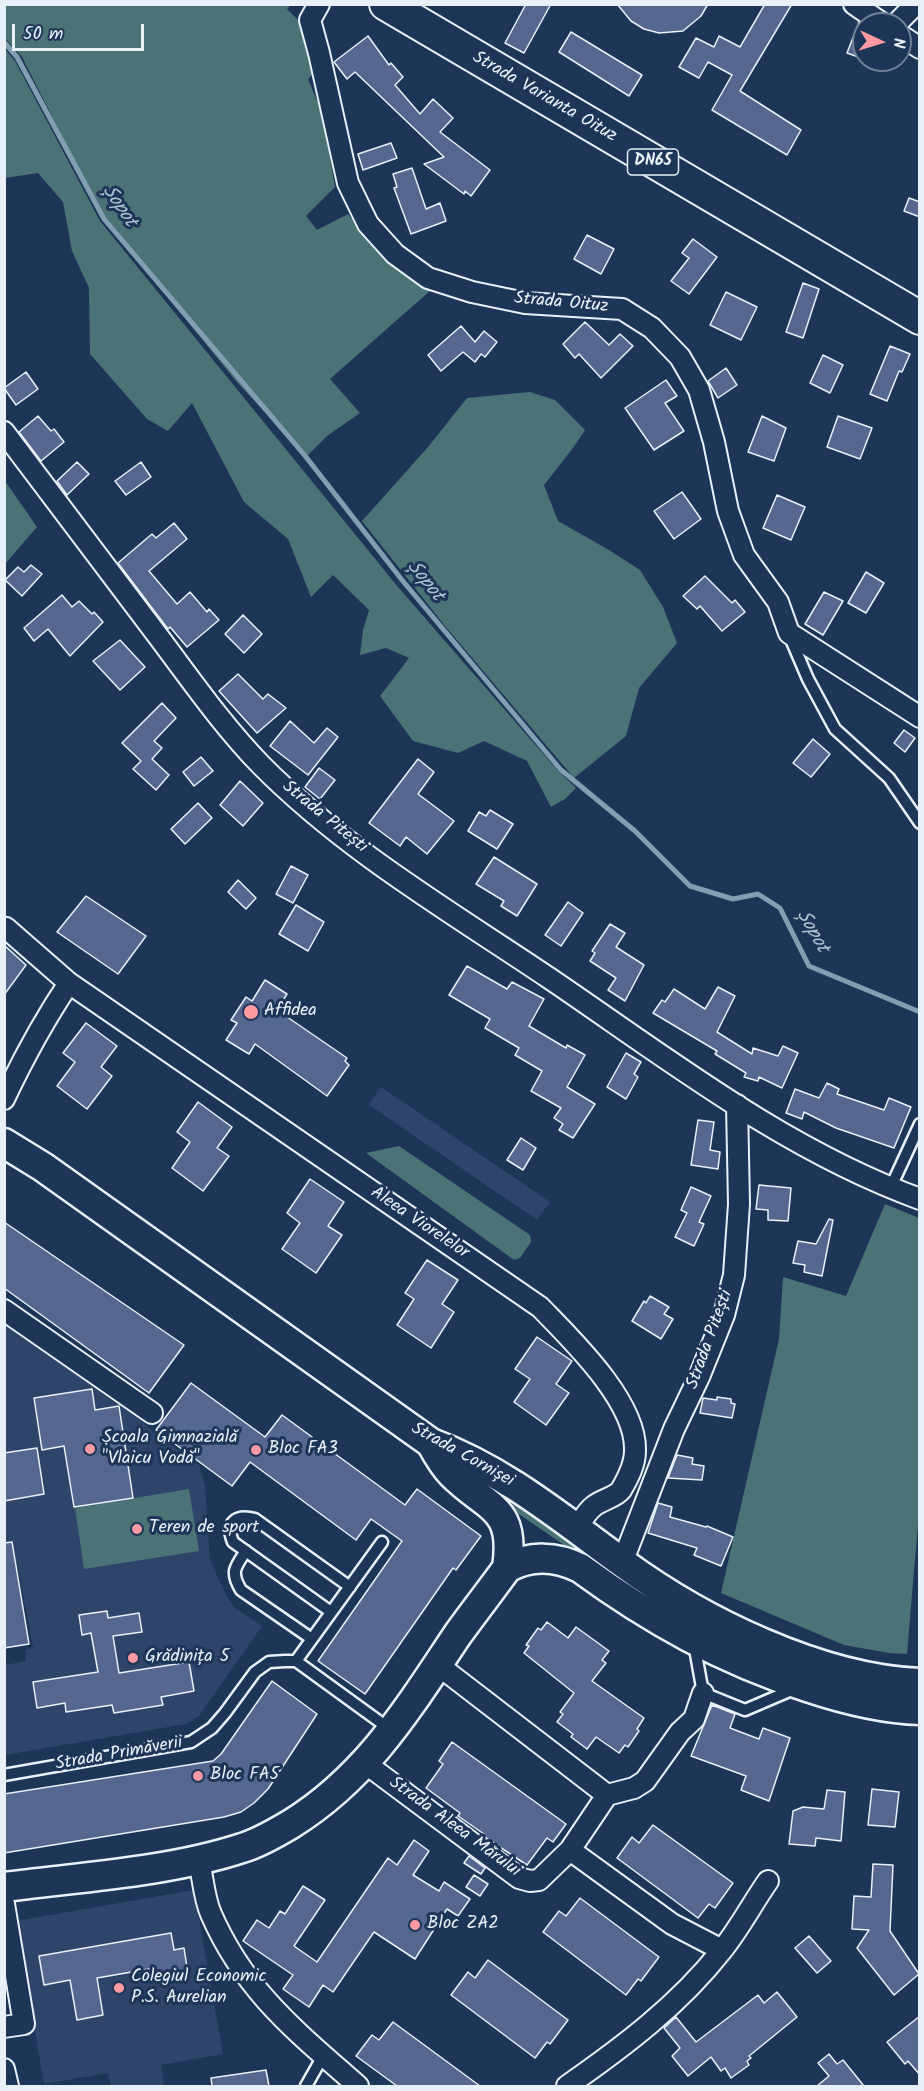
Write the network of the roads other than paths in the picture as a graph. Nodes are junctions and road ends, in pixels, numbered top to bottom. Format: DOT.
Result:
graph roads {
  1 [pos="319,4"];
  2 [pos="386,4"];
  3 [pos="920,318"];
  4 [pos="4,432"];
  5 [pos="789,633"];
  6 [pos="920,717"];
  7 [pos="920,824"];
  8 [pos="4,928"];
  9 [pos="69,983"];
  10 [pos="4,1099"];
  11 [pos="737,1105"];
  12 [pos="920,1124"];
  13 [pos="4,1143"];
  14 [pos="890,1189"];
  15 [pos="920,1199"];
  16 [pos="4,1310"];
  17 [pos="152,1413"];
  18 [pos="431,1443"];
  19 [pos="577,1528"];
  20 [pos="382,1542"];
  21 [pos="246,1551"];
  22 [pos="622,1563"];
  23 [pos="507,1568"];
  24 [pos="350,1587"];
  25 [pos="331,1612"];
  26 [pos="700,1628"];
  27 [pos="312,1639"];
  28 [pos="296,1661"];
  29 [pos="438,1665"];
  30 [pos="806,1673"];
  31 [pos="920,1683"];
  32 [pos="704,1693"];
  33 [pos="920,1710"];
  34 [pos="391,1730"];
  35 [pos="365,1763"];
  36 [pos="4,1775"];
  37 [pos="607,1795"];
  38 [pos="570,1850"];
  39 [pos="199,1861"];
  40 [pos="768,1881"];
  41 [pos="4,1887"];
  42 [pos="4,1904"];
  43 [pos="722,1950"];
  44 [pos="4,2027"];
  45 [pos="323,2056"];
  46 [pos="4,2069"];
  47 [pos="8,2086"];
  48 [pos="306,2086"];
  49 [pos="358,2086"];
  50 [pos="567,2086"];
  1 -- 5 [label="street, Strada Oituz"];
  2 -- 3 [label="main road, Strada Varianta Oituz / DN65"];
  4 -- 11 [label="street, Strada Pitești"];
  5 -- 6 [label="street"];
  5 -- 7 [label="lane"];
  8 -- 9 [label="street, Aleea Viorelelor"];
  9 -- 10 [label="street"];
  9 -- 19 [label="street, Aleea Viorelelor"];
  11 -- 14 [label="street, Strada Pitești"];
  11 -- 22 [label="street, Strada Pitești"];
  12 -- 14 [label="lane"];
  13 -- 18 [label="street, Strada Cornișei"];
  14 -- 15 [label="street, Strada Pitești"];
  16 -- 17 [label="street"];
  18 -- 19 [label="street, Strada Cornișei"];
  18 -- 23 [label="street"];
  19 -- 22 [label="street, Strada Cornișei"];
  20 -- 24 [label="lane"];
  21 -- 24 [label="lane"];
  21 -- 25 [label="lane"];
  21 -- 27 [label="lane"];
  22 -- 26 [label="street, Strada Cornișei"];
  23 -- 26 [label="street, Strada Cornișei"];
  23 -- 29 [label="street"];
  24 -- 25 [label="lane"];
  25 -- 27 [label="lane"];
  26 -- 30 [label="street, Strada Cornișei"];
  26 -- 32 [label="lane"];
  27 -- 28 [label="lane"];
  28 -- 34 [label="lane"];
  28 -- 36 [label="lane, Strada Primăverii"];
  29 -- 34 [label="street"];
  29 -- 37 [label="street"];
  30 -- 31 [label="street, Strada Cornișei"];
  30 -- 32 [label="lane"];
  30 -- 33 [label="street, Strada Cornișei"];
  32 -- 37 [label="street"];
  34 -- 35 [label="street"];
  35 -- 38 [label="street, Strada Aleea Mărului"];
  35 -- 39 [label="street"];
  37 -- 38 [label="street, Strada Aleea Mărului"];
  38 -- 43 [label="street"];
  39 -- 41 [label="street"];
  39 -- 45 [label="street"];
  40 -- 43 [label="street"];
  42 -- 44 [label="street"];
  43 -- 50 [label="street"];
  45 -- 48 [label="lane"];
  45 -- 49 [label="street"];
  46 -- 47 [label="street"];
}
